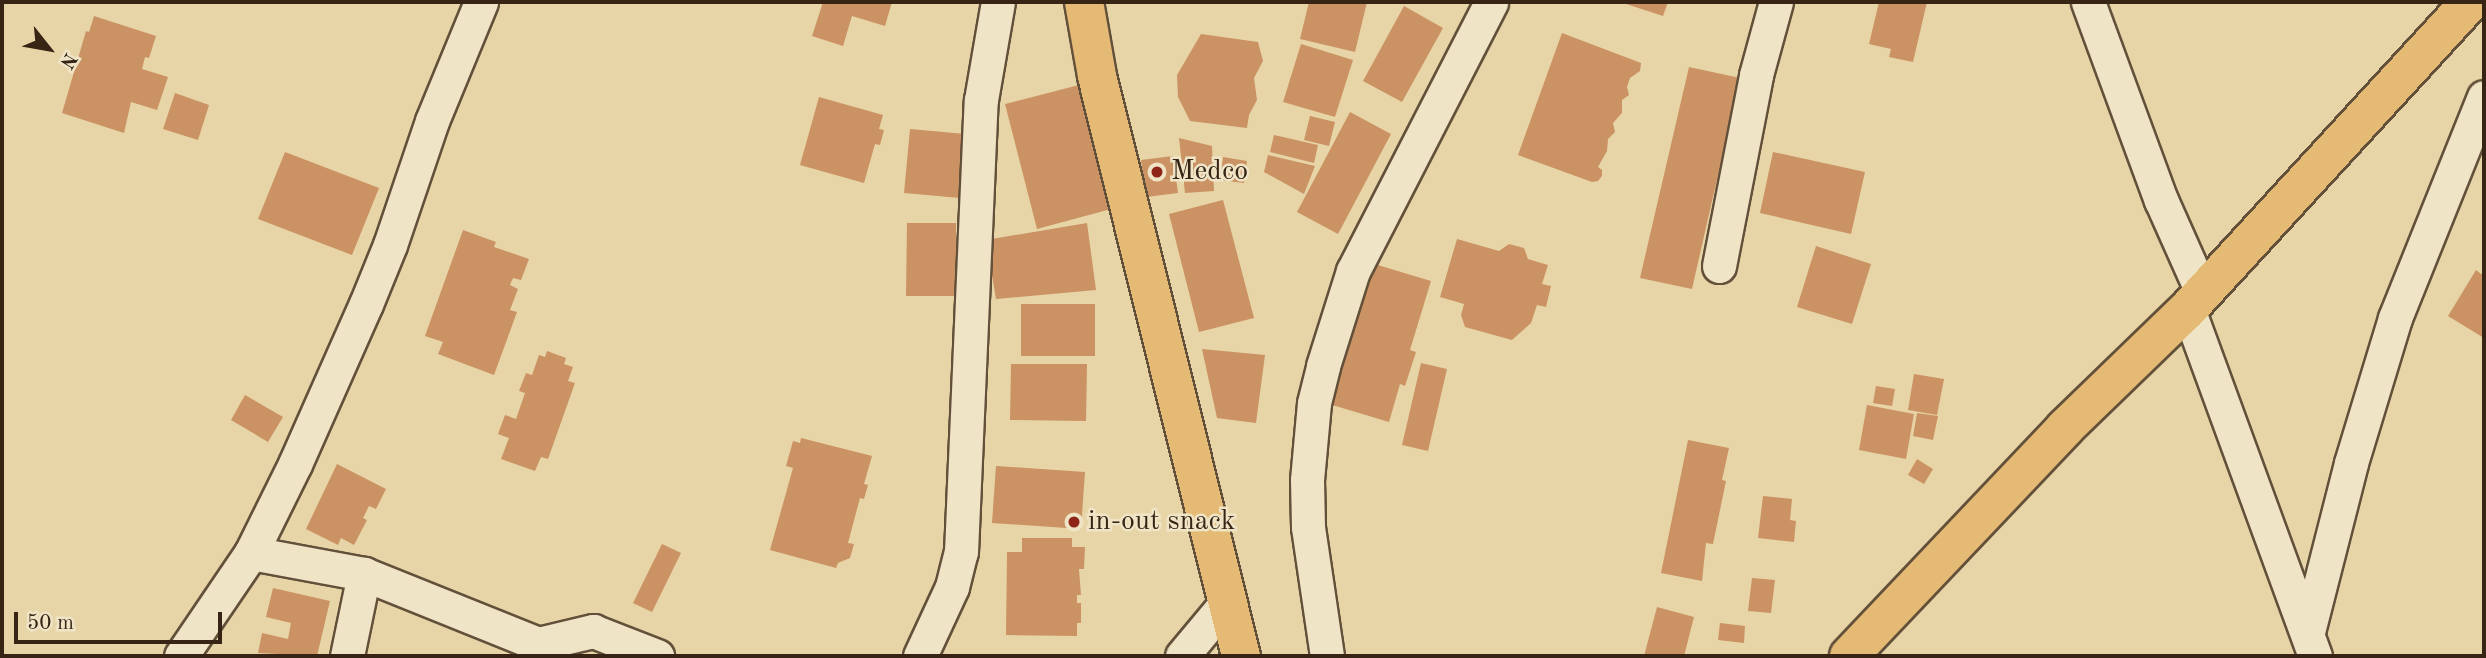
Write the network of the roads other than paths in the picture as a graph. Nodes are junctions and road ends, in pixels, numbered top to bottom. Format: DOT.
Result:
graph roads {
  1 [pos="481,2"];
  2 [pos="998,2"];
  3 [pos="1084,2"];
  4 [pos="1491,2"];
  5 [pos="1776,2"];
  6 [pos="2088,2"];
  7 [pos="2470,2"];
  8 [pos="2484,97"];
  9 [pos="1719,266"];
  10 [pos="2195,301"];
  11 [pos="251,553"];
  12 [pos="364,574"];
  13 [pos="1227,602"];
  14 [pos="2312,644"];
  15 [pos="525,650"];
  16 [pos="181,656"];
  17 [pos="347,656"];
  18 [pos="657,656"];
  19 [pos="920,656"];
  20 [pos="1182,656"];
  21 [pos="1241,656"];
  22 [pos="1327,656"];
  23 [pos="1849,656"];
  1 -- 11 [label="street"];
  2 -- 19 [label="street"];
  3 -- 13 [label="main road"];
  4 -- 22 [label="street"];
  5 -- 9 [label="street"];
  6 -- 10 [label="street"];
  7 -- 10 [label="main road"];
  8 -- 14 [label="street"];
  10 -- 14 [label="street"];
  10 -- 23 [label="main road"];
  11 -- 12 [label="street"];
  11 -- 16 [label="street"];
  12 -- 15 [label="street"];
  12 -- 17 [label="street"];
  13 -- 20 [label="street"];
  13 -- 21 [label="main road"];
  15 -- 18 [label="street"];
}
